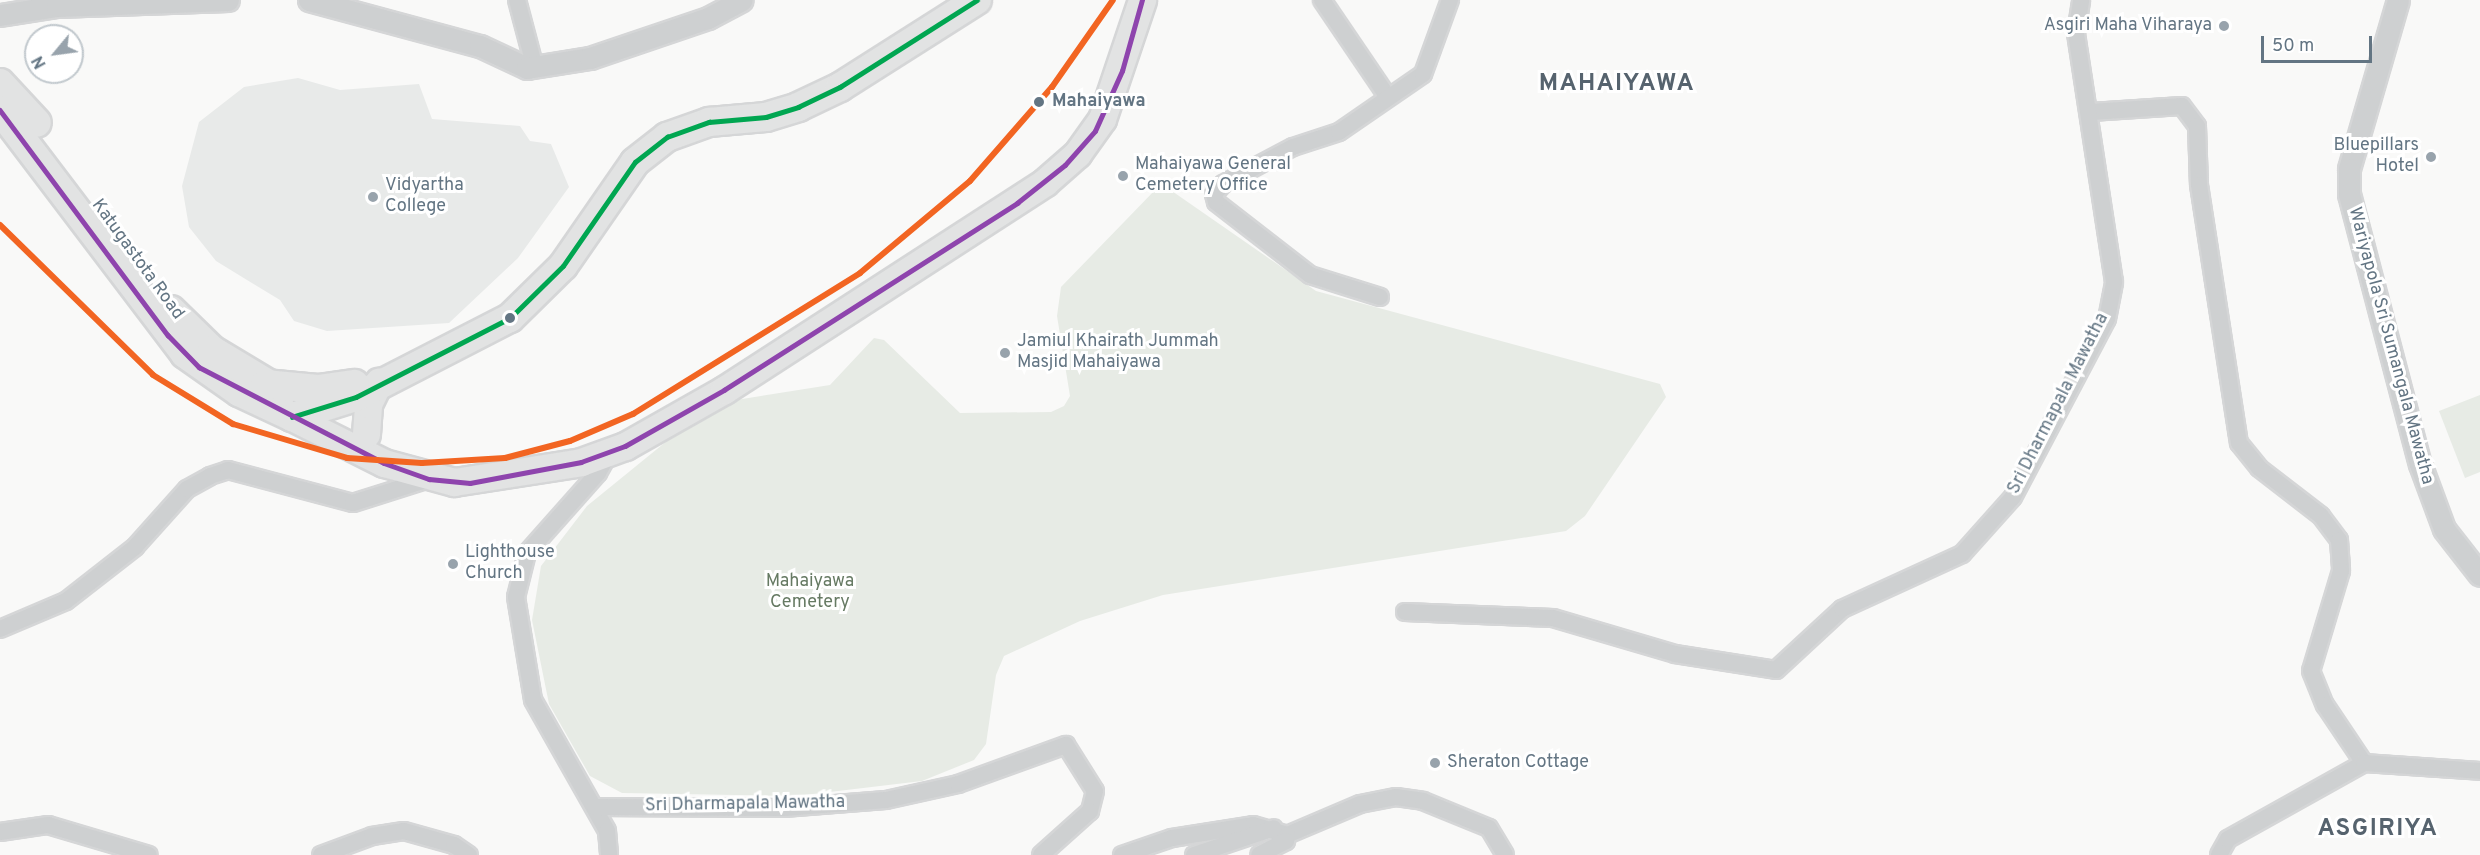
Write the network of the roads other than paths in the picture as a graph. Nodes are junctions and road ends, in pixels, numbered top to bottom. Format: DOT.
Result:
graph roads {
  1 [pos="228,0"];
  2 [pos="309,0"];
  3 [pos="517,0"];
  4 [pos="742,0"];
  5 [pos="977,0"];
  6 [pos="1142,0"];
  7 [pos="1322,0"];
  8 [pos="1450,0"];
  9 [pos="2081,0"];
  10 [pos="2398,0"];
  11 [pos="0,15"];
  12 [pos="535,68"];
  13 [pos="0,83"];
  14 [pos="1388,97"];
  15 [pos="0,110"];
  16 [pos="2091,112"];
  17 [pos="1380,297"];
  18 [pos="379,381"];
  19 [pos="265,384"];
  20 [pos="305,413"];
  21 [pos="366,434"];
  22 [pos="609,453"];
  23 [pos="507,475"];
  24 [pos="429,479"];
  25 [pos="2480,575"];
  26 [pos="1405,612"];
  27 [pos="0,629"];
  28 [pos="2364,763"];
  29 [pos="2480,771"];
  30 [pos="595,807"];
  31 [pos="1281,831"];
  32 [pos="0,832"];
  33 [pos="418,837"];
  34 [pos="318,854"];
  35 [pos="149,855"];
  36 [pos="444,855"];
  37 [pos="469,855"];
  38 [pos="609,855"];
  39 [pos="1041,855"];
  40 [pos="1122,855"];
  41 [pos="1194,855"];
  42 [pos="1259,855"];
  43 [pos="1505,855"];
  44 [pos="2219,855"];
  1 -- 11 [label="street"];
  2 -- 12 [label="street"];
  3 -- 12 [label="street"];
  4 -- 12 [label="street"];
  5 -- 18 [label="highway"];
  6 -- 22 [label="main road"];
  7 -- 14 [label="street"];
  8 -- 14 [label="street"];
  9 -- 16 [label="street, Sri Dharmapala Mawatha"];
  10 -- 25 [label="street, Wariyapola Sri Sumangala Mawatha"];
  13 -- 19 [label="highway, Katugastota Road"];
  14 -- 17 [label="street"];
  15 -- 20 [label="highway, Katugastota Road"];
  16 -- 26 [label="street, Sri Dharmapala Mawatha"];
  16 -- 28 [label="street"];
  18 -- 19 [label="highway"];
  18 -- 20 [label="highway"];
  18 -- 21 [label="main road"];
  19 -- 20 [label="highway, Katugastota Road"];
  20 -- 21 [label="main road"];
  20 -- 24 [label="main road"];
  21 -- 23 [label="main road"];
  22 -- 23 [label="main road"];
  22 -- 30 [label="street"];
  23 -- 24 [label="main road"];
  24 -- 27 [label="street"];
  28 -- 29 [label="street"];
  28 -- 44 [label="street"];
  30 -- 38 [label="street"];
  30 -- 39 [label="street, Sri Dharmapala Mawatha"];
  31 -- 40 [label="street"];
  31 -- 41 [label="street"];
  31 -- 42 [label="street"];
  31 -- 43 [label="street"];
  32 -- 35 [label="street"];
  33 -- 34 [label="street"];
  33 -- 36 [label="street"];
  33 -- 37 [label="street"];
}
